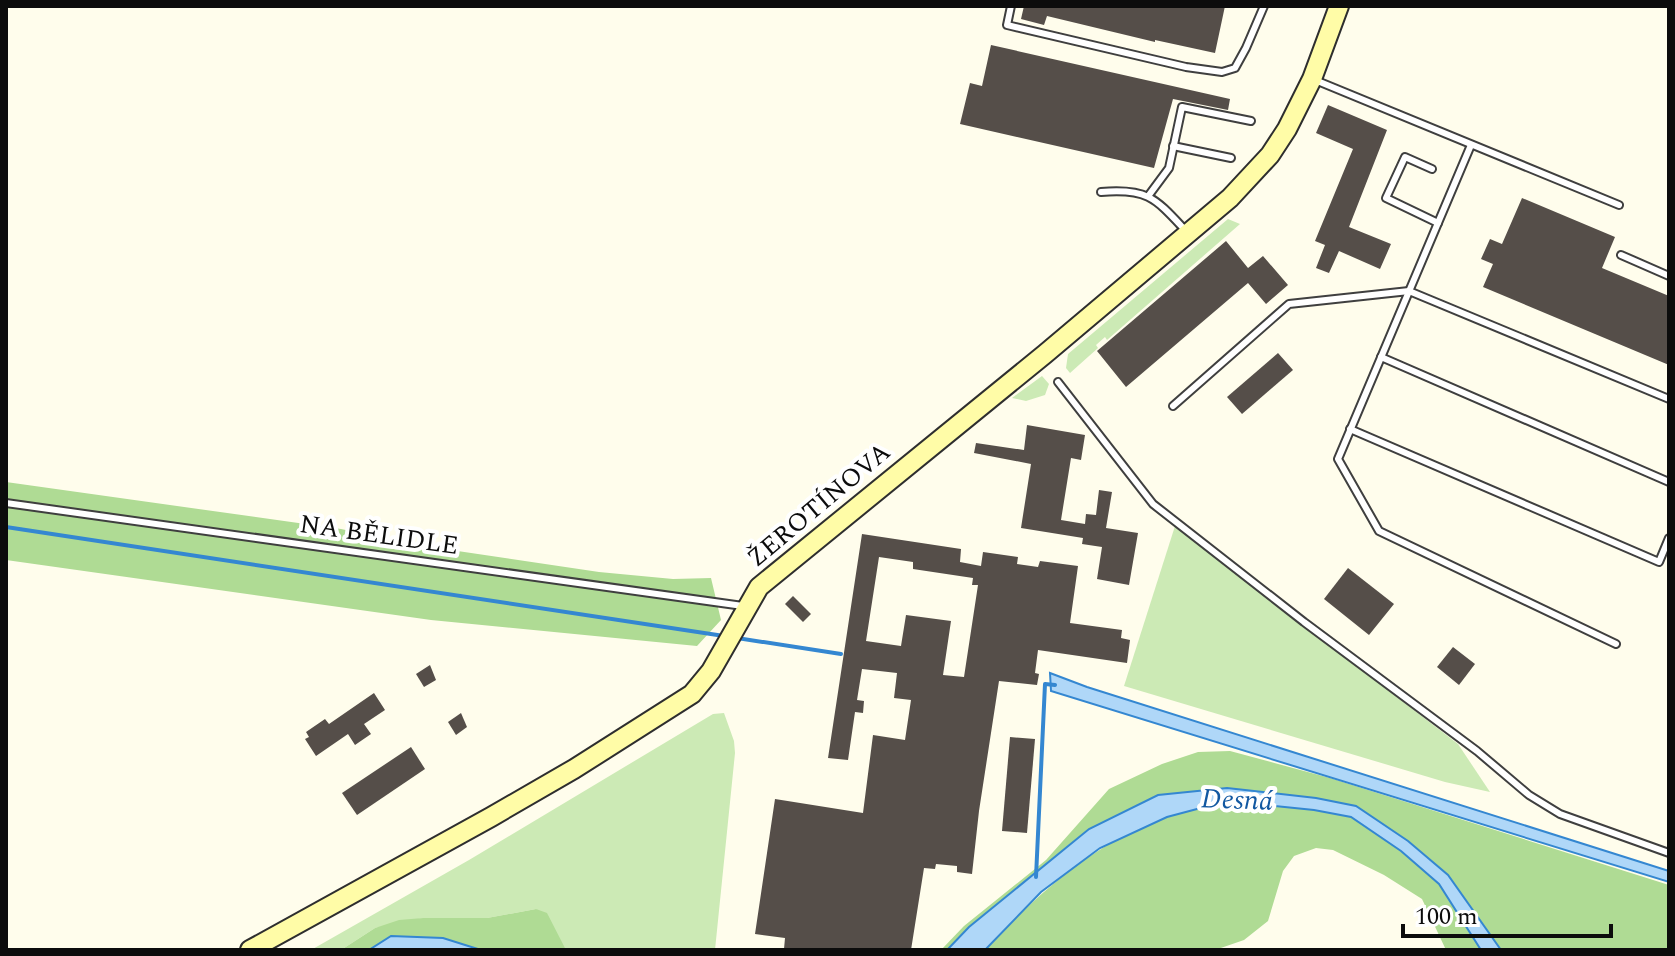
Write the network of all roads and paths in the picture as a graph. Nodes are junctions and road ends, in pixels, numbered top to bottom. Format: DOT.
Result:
graph roads {
  1 [pos="1011,6"];
  2 [pos="1264,6"];
  3 [pos="1339,6"];
  4 [pos="1312,79"];
  5 [pos="1251,121"];
  6 [pos="1471,145"];
  7 [pos="1173,146"];
  8 [pos="1231,158"];
  9 [pos="1432,169"];
  10 [pos="1101,192"];
  11 [pos="1149,195"];
  12 [pos="1619,205"];
  13 [pos="1438,223"];
  14 [pos="1188,233"];
  15 [pos="1621,255"];
  16 [pos="1669,276"];
  17 [pos="1409,291"];
  18 [pos="1381,357"];
  19 [pos="1058,382"];
  20 [pos="1669,399"];
  21 [pos="1173,406"];
  22 [pos="1350,429"];
  23 [pos="1669,482"];
  24 [pos="6,503"];
  25 [pos="1669,538"];
  26 [pos="746,607"];
  27 [pos="1616,644"];
  28 [pos="1669,853"];
  29 [pos="250,950"];
  1 -- 2 [label="lane"];
  3 -- 4 [label="street, ŽEROTÍNOVA"];
  4 -- 6 [label="lane"];
  4 -- 14 [label="street, ŽEROTÍNOVA"];
  5 -- 7 [label="lane"];
  6 -- 12 [label="lane"];
  6 -- 13 [label="lane"];
  7 -- 8 [label="lane"];
  7 -- 11 [label="lane"];
  9 -- 13 [label="lane"];
  10 -- 11 [label="lane"];
  11 -- 14 [label="lane"];
  13 -- 17 [label="lane"];
  14 -- 26 [label="street, ŽEROTÍNOVA"];
  15 -- 16 [label="lane"];
  17 -- 18 [label="lane"];
  17 -- 20 [label="lane"];
  17 -- 21 [label="lane"];
  18 -- 22 [label="lane"];
  18 -- 23 [label="lane"];
  19 -- 28 [label="lane"];
  22 -- 25 [label="lane"];
  22 -- 27 [label="lane"];
  24 -- 26 [label="lane, NA BĚLIDLE"];
  26 -- 29 [label="street, ŽEROTÍNOVA"];
}
